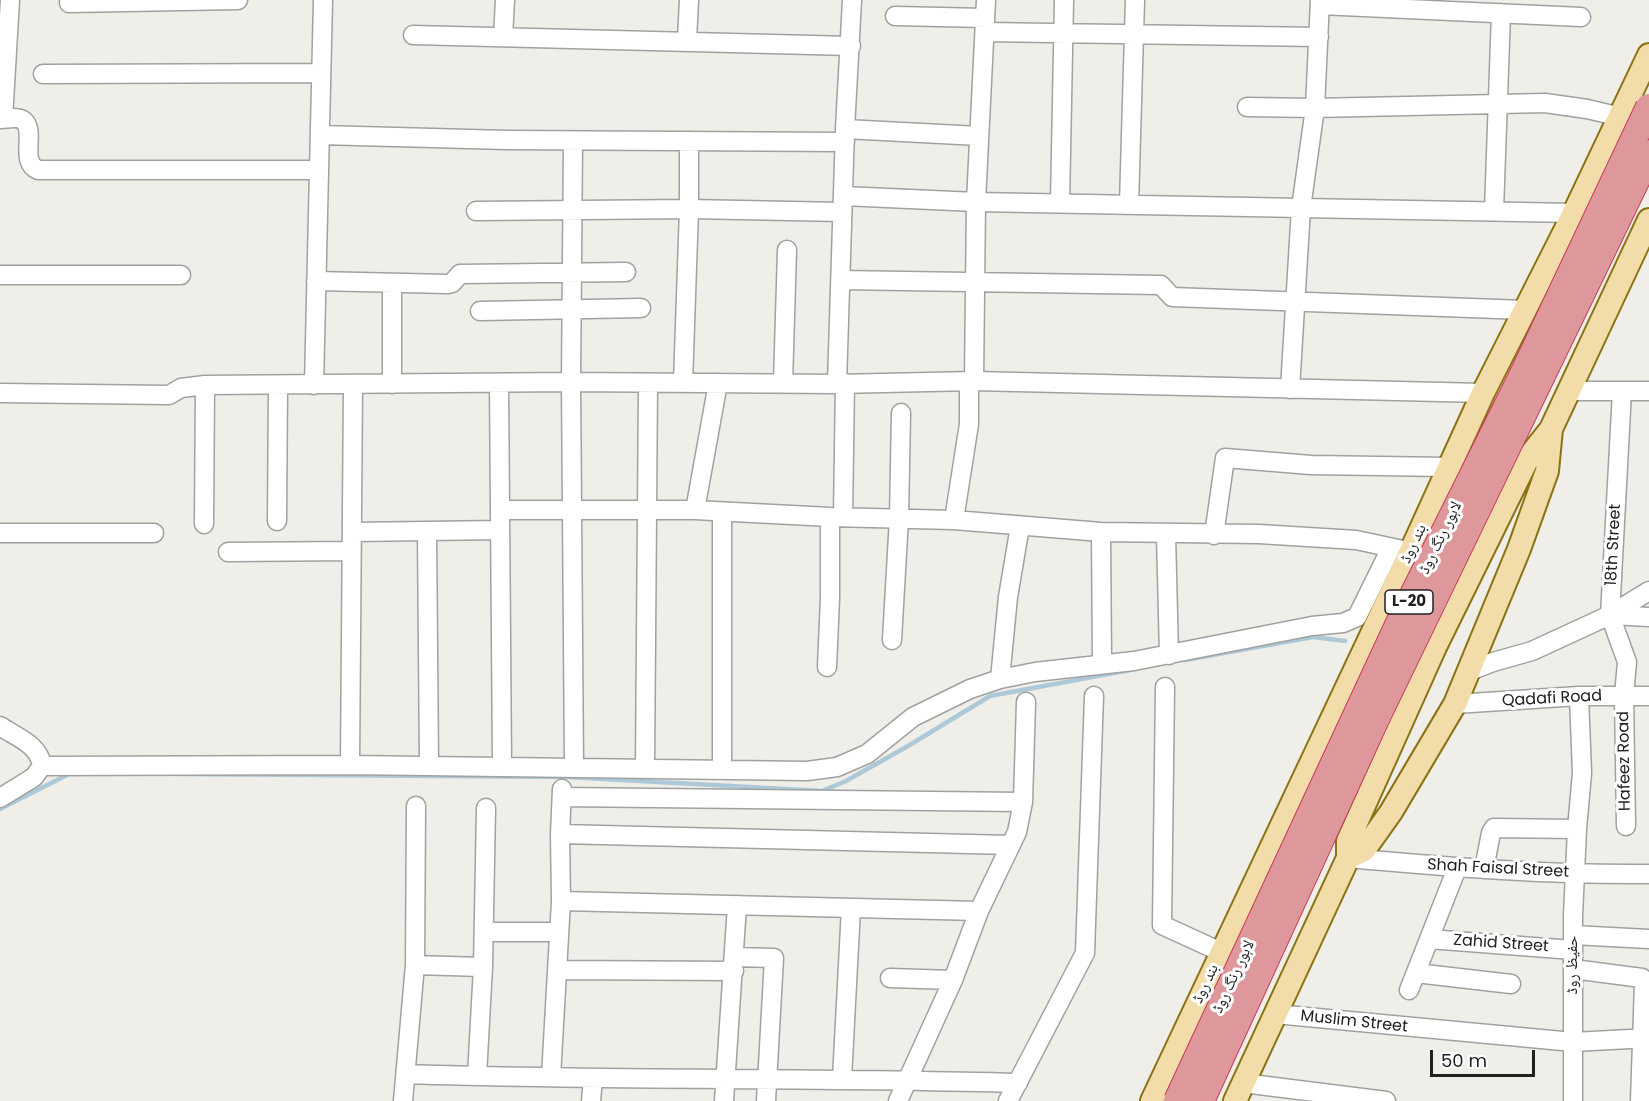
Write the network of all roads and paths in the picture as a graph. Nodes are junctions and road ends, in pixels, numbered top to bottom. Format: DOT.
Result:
graph roads {
  1 [pos="10,0"];
  2 [pos="238,0"];
  3 [pos="323,0"];
  4 [pos="505,0"];
  5 [pos="689,0"];
  6 [pos="852,0"];
  7 [pos="986,0"];
  8 [pos="1064,0"];
  9 [pos="1135,0"];
  10 [pos="1320,2"];
  11 [pos="69,3"];
  12 [pos="1501,13"];
  13 [pos="895,16"];
  14 [pos="1581,18"];
  15 [pos="985,25"];
  16 [pos="1064,33"];
  17 [pos="1134,33"];
  18 [pos="413,35"];
  19 [pos="502,37"];
  20 [pos="1319,37"];
  21 [pos="687,40"];
  22 [pos="851,46"];
  23 [pos="1649,55"];
  24 [pos="321,73"];
  25 [pos="43,74"];
  26 [pos="1497,103"];
  27 [pos="1248,106"];
  28 [pos="1649,107"];
  29 [pos="1315,108"];
  30 [pos="1621,117"];
  31 [pos="1,119"];
  32 [pos="320,135"];
  33 [pos="845,136"];
  34 [pos="979,136"];
  35 [pos="573,141"];
  36 [pos="688,141"];
  37 [pos="1649,154"];
  38 [pos="319,170"];
  39 [pos="976,202"];
  40 [pos="1060,203"];
  41 [pos="843,204"];
  42 [pos="1128,204"];
  43 [pos="1301,208"];
  44 [pos="572,209"];
  45 [pos="689,209"];
  46 [pos="476,211"];
  47 [pos="1494,211"];
  48 [pos="1574,213"];
  49 [pos="1649,220"];
  50 [pos="787,250"];
  51 [pos="572,272"];
  52 [pos="626,272"];
  53 [pos="0,275"];
  54 [pos="181,275"];
  55 [pos="840,280"];
  56 [pos="316,281"];
  57 [pos="975,281"];
  58 [pos="392,283"];
  59 [pos="1295,301"];
  60 [pos="641,308"];
  61 [pos="572,309"];
  62 [pos="1525,310"];
  63 [pos="480,311"];
  64 [pos="971,381"];
  65 [pos="571,382"];
  66 [pos="499,383"];
  67 [pos="648,383"];
  68 [pos="683,383"];
  69 [pos="717,383"];
  70 [pos="783,383"];
  71 [pos="841,383"];
  72 [pos="353,384"];
  73 [pos="392,384"];
  74 [pos="278,385"];
  75 [pos="314,385"];
  76 [pos="205,386"];
  77 [pos="1290,389"];
  78 [pos="1569,391"];
  79 [pos="1622,391"];
  80 [pos="1649,391"];
  81 [pos="0,393"];
  82 [pos="1484,393"];
  83 [pos="901,413"];
  84 [pos="1551,429"];
  85 [pos="1448,467"];
  86 [pos="573,509"];
  87 [pos="500,510"];
  88 [pos="647,510"];
  89 [pos="695,510"];
  90 [pos="723,513"];
  91 [pos="837,517"];
  92 [pos="898,518"];
  93 [pos="954,520"];
  94 [pos="277,521"];
  95 [pos="204,524"];
  96 [pos="1020,526"];
  97 [pos="500,530"];
  98 [pos="154,532"];
  99 [pos="352,532"];
  100 [pos="427,532"];
  101 [pos="1101,532"];
  102 [pos="0,533"];
  103 [pos="1166,534"];
  104 [pos="1214,535"];
  105 [pos="1401,550"];
  106 [pos="351,551"];
  107 [pos="228,552"];
  108 [pos="1649,591"];
  109 [pos="1610,615"];
  110 [pos="1649,617"];
  111 [pos="892,640"];
  112 [pos="1169,654"];
  113 [pos="1102,663"];
  114 [pos="827,667"];
  115 [pos="1467,672"];
  116 [pos="1000,680"];
  117 [pos="1165,687"];
  118 [pos="1094,696"];
  119 [pos="1579,696"];
  120 [pos="1624,696"];
  121 [pos="1649,696"];
  122 [pos="1026,702"];
  123 [pos="1455,704"];
  124 [pos="0,726"];
  125 [pos="42,765"];
  126 [pos="350,765"];
  127 [pos="429,765"];
  128 [pos="502,766"];
  129 [pos="574,767"];
  130 [pos="645,768"];
  131 [pos="722,769"];
  132 [pos="0,798"];
  133 [pos="1023,802"];
  134 [pos="416,806"];
  135 [pos="486,808"];
  136 [pos="1626,826"];
  137 [pos="1577,829"];
  138 [pos="560,834"];
  139 [pos="1011,845"];
  140 [pos="1348,858"];
  141 [pos="1457,868"];
  142 [pos="1484,870"];
  143 [pos="1575,874"];
  144 [pos="1649,874"];
  145 [pos="1257,878"];
  146 [pos="561,901"];
  147 [pos="737,905"];
  148 [pos="851,908"];
  149 [pos="1324,910"];
  150 [pos="979,911"];
  151 [pos="484,932"];
  152 [pos="559,932"];
  153 [pos="1429,939"];
  154 [pos="1649,939"];
  155 [pos="1573,942"];
  156 [pos="1221,952"];
  157 [pos="734,964"];
  158 [pos="416,965"];
  159 [pos="483,967"];
  160 [pos="1573,969"];
  161 [pos="558,970"];
  162 [pos="890,978"];
  163 [pos="953,980"];
  164 [pos="1511,984"];
  165 [pos="1275,1014"];
  166 [pos="1646,1038"];
  167 [pos="1573,1042"];
  168 [pos="406,1074"];
  169 [pos="477,1076"];
  170 [pos="551,1077"];
  171 [pos="725,1077"];
  172 [pos="593,1078"];
  173 [pos="767,1078"];
  174 [pos="842,1079"];
  175 [pos="908,1080"];
  176 [pos="1018,1083"];
  177 [pos="1239,1092"];
  178 [pos="403,1101"];
  179 [pos="591,1101"];
  180 [pos="724,1101"];
  181 [pos="766,1101"];
  182 [pos="898,1101"];
  183 [pos="1008,1101"];
  184 [pos="1152,1101"];
  185 [pos="1177,1101"];
  186 [pos="1201,1101"];
  187 [pos="1386,1101"];
  188 [pos="1574,1101"];
  189 [pos="1640,1101"];
  1 -- 31 [label="street"];
  2 -- 11 [label="street"];
  3 -- 24 [label="street"];
  4 -- 19 [label="street"];
  5 -- 21 [label="street"];
  6 -- 22 [label="street"];
  7 -- 15 [label="street"];
  8 -- 16 [label="street"];
  9 -- 17 [label="street"];
  10 -- 12 [label="street"];
  10 -- 20 [label="street"];
  12 -- 14 [label="street"];
  12 -- 26 [label="street"];
  13 -- 15 [label="street"];
  15 -- 16 [label="street"];
  15 -- 34 [label="street"];
  16 -- 17 [label="street"];
  16 -- 40 [label="street"];
  17 -- 20 [label="street"];
  17 -- 42 [label="street"];
  18 -- 19 [label="street"];
  19 -- 21 [label="street"];
  20 -- 29 [label="street"];
  21 -- 22 [label="street"];
  22 -- 33 [label="street"];
  23 -- 30 [label="main road, بند روڈ"];
  24 -- 25 [label="street"];
  24 -- 32 [label="street"];
  26 -- 29 [label="street"];
  26 -- 30 [label="street"];
  26 -- 47 [label="street"];
  27 -- 29 [label="street"];
  28 -- 185 [label="highway, لاہور رنگ روڈ / L-20, bridge"];
  29 -- 43 [label="street"];
  30 -- 48 [label="main road, بند روڈ"];
  31 -- 38 [label="street"];
  32 -- 35 [label="street"];
  32 -- 38 [label="street"];
  33 -- 34 [label="street"];
  33 -- 36 [label="street"];
  33 -- 41 [label="street"];
  34 -- 39 [label="street"];
  35 -- 36 [label="street"];
  35 -- 44 [label="street"];
  36 -- 45 [label="street"];
  37 -- 186 [label="highway, لاہور رنگ روڈ / L-20, bridge"];
  38 -- 56 [label="street"];
  39 -- 40 [label="street"];
  39 -- 41 [label="street"];
  39 -- 57 [label="street"];
  40 -- 42 [label="street"];
  41 -- 45 [label="street"];
  41 -- 55 [label="street"];
  42 -- 43 [label="street"];
  43 -- 47 [label="street"];
  43 -- 59 [label="street"];
  44 -- 45 [label="street"];
  44 -- 46 [label="street"];
  44 -- 51 [label="street"];
  45 -- 68 [label="street"];
  47 -- 48 [label="street"];
  48 -- 62 [label="main road, بند روڈ"];
  49 -- 78 [label="main road"];
  50 -- 70 [label="street"];
  51 -- 52 [label="street"];
  51 -- 58 [label="street"];
  51 -- 61 [label="street"];
  53 -- 54 [label="street"];
  55 -- 57 [label="street"];
  55 -- 71 [label="street"];
  56 -- 58 [label="street"];
  56 -- 75 [label="street"];
  57 -- 59 [label="street"];
  57 -- 64 [label="street"];
  58 -- 73 [label="street"];
  59 -- 62 [label="street"];
  59 -- 77 [label="street"];
  60 -- 61 [label="street"];
  61 -- 63 [label="street"];
  61 -- 65 [label="street"];
  62 -- 82 [label="main road, بند روڈ"];
  64 -- 71 [label="street"];
  64 -- 77 [label="street"];
  64 -- 93 [label="street"];
  65 -- 66 [label="street"];
  65 -- 67 [label="street"];
  65 -- 86 [label="street"];
  66 -- 73 [label="street"];
  66 -- 87 [label="street"];
  67 -- 68 [label="street"];
  67 -- 88 [label="street"];
  68 -- 69 [label="street"];
  69 -- 70 [label="street"];
  69 -- 89 [label="street"];
  70 -- 71 [label="street"];
  71 -- 91 [label="street"];
  72 -- 73 [label="street"];
  72 -- 75 [label="street"];
  72 -- 99 [label="street"];
  74 -- 75 [label="street"];
  74 -- 76 [label="street"];
  74 -- 94 [label="street"];
  76 -- 81 [label="street"];
  76 -- 95 [label="street"];
  77 -- 82 [label="street"];
  78 -- 79 [label="street"];
  78 -- 84 [label="main road"];
  79 -- 80 [label="street"];
  79 -- 109 [label="street, 18th Street"];
  82 -- 85 [label="main road, بند روڈ"];
  83 -- 92 [label="street"];
  84 -- 115 [label="main road"];
  84 -- 140 [label="main road"];
  85 -- 104 [label="street"];
  85 -- 105 [label="main road, بند روڈ"];
  86 -- 87 [label="street"];
  86 -- 88 [label="street"];
  86 -- 129 [label="street"];
  87 -- 97 [label="street"];
  88 -- 89 [label="street"];
  88 -- 130 [label="street"];
  89 -- 90 [label="street"];
  90 -- 91 [label="street"];
  90 -- 131 [label="street"];
  91 -- 92 [label="street"];
  91 -- 114 [label="street"];
  92 -- 93 [label="street"];
  92 -- 111 [label="street"];
  93 -- 96 [label="street"];
  96 -- 101 [label="street"];
  96 -- 116 [label="street"];
  97 -- 100 [label="street"];
  97 -- 128 [label="street"];
  98 -- 102 [label="street"];
  99 -- 100 [label="street"];
  99 -- 106 [label="street"];
  100 -- 127 [label="street"];
  101 -- 103 [label="street"];
  101 -- 113 [label="street"];
  103 -- 104 [label="street"];
  103 -- 112 [label="street"];
  104 -- 105 [label="street"];
  105 -- 112 [label="street"];
  105 -- 145 [label="main road, بند روڈ"];
  106 -- 107 [label="street"];
  106 -- 126 [label="street"];
  108 -- 109 [label="street"];
  109 -- 110 [label="street"];
  109 -- 115 [label="street"];
  109 -- 120 [label="street, 18th Street"];
  112 -- 113 [label="street"];
  113 -- 116 [label="street"];
  115 -- 123 [label="main road"];
  116 -- 131 [label="street"];
  117 -- 156 [label="street"];
  118 -- 176 [label="street"];
  119 -- 120 [label="street, Qadafi Road"];
  119 -- 123 [label="street, Qadafi Road"];
  119 -- 137 [label="street"];
  120 -- 121 [label="street, Qadafi Road"];
  120 -- 136 [label="street, Hafeez Road"];
  122 -- 133 [label="street"];
  123 -- 140 [label="main road"];
  124 -- 125 [label="street"];
  125 -- 126 [label="street"];
  125 -- 132 [label="street"];
  126 -- 127 [label="street"];
  127 -- 128 [label="street"];
  128 -- 129 [label="street"];
  129 -- 130 [label="street"];
  130 -- 131 [label="street"];
  133 -- 138 [label="street"];
  133 -- 139 [label="street"];
  134 -- 158 [label="street"];
  135 -- 151 [label="street"];
  137 -- 142 [label="street"];
  137 -- 143 [label="street, حفیظ روڈ"];
  138 -- 139 [label="street"];
  138 -- 146 [label="street"];
  139 -- 150 [label="street"];
  140 -- 141 [label="street, Shah Faisal Street"];
  140 -- 149 [label="main road"];
  141 -- 142 [label="street, Shah Faisal Street"];
  141 -- 153 [label="street"];
  142 -- 143 [label="street, Shah Faisal Street"];
  143 -- 144 [label="street, Shah Faisal Street"];
  143 -- 155 [label="street, حفیظ روڈ"];
  145 -- 149 [label="street"];
  145 -- 156 [label="main road, بند روڈ"];
  146 -- 147 [label="street"];
  146 -- 152 [label="street"];
  147 -- 148 [label="street"];
  147 -- 157 [label="street"];
  148 -- 150 [label="street"];
  148 -- 174 [label="street"];
  149 -- 165 [label="main road"];
  150 -- 163 [label="street"];
  151 -- 152 [label="street"];
  151 -- 159 [label="street"];
  152 -- 161 [label="street"];
  153 -- 155 [label="street, Zahid Street"];
  153 -- 164 [label="street"];
  154 -- 155 [label="street, Zahid Street"];
  155 -- 160 [label="street, حفیظ روڈ"];
  156 -- 184 [label="main road, بند روڈ"];
  157 -- 161 [label="street"];
  157 -- 171 [label="street"];
  157 -- 173 [label="street"];
  158 -- 159 [label="street"];
  158 -- 168 [label="street"];
  159 -- 169 [label="street"];
  160 -- 166 [label="street"];
  160 -- 167 [label="street, حفیظ روڈ"];
  161 -- 170 [label="street"];
  162 -- 163 [label="street"];
  163 -- 175 [label="street"];
  165 -- 167 [label="street, Muslim Street"];
  165 -- 177 [label="main road"];
  166 -- 167 [label="street, Muslim Street"];
  166 -- 189 [label="street"];
  167 -- 188 [label="street, حفیظ روڈ"];
  168 -- 169 [label="street"];
  168 -- 178 [label="street"];
  169 -- 170 [label="street"];
  170 -- 172 [label="street"];
  171 -- 172 [label="street"];
  171 -- 173 [label="street"];
  171 -- 180 [label="street"];
  172 -- 179 [label="street"];
  173 -- 174 [label="street"];
  173 -- 181 [label="street"];
  174 -- 175 [label="street"];
  175 -- 176 [label="street"];
  175 -- 182 [label="street"];
  176 -- 183 [label="street"];
  177 -- 187 [label="street"];
}
